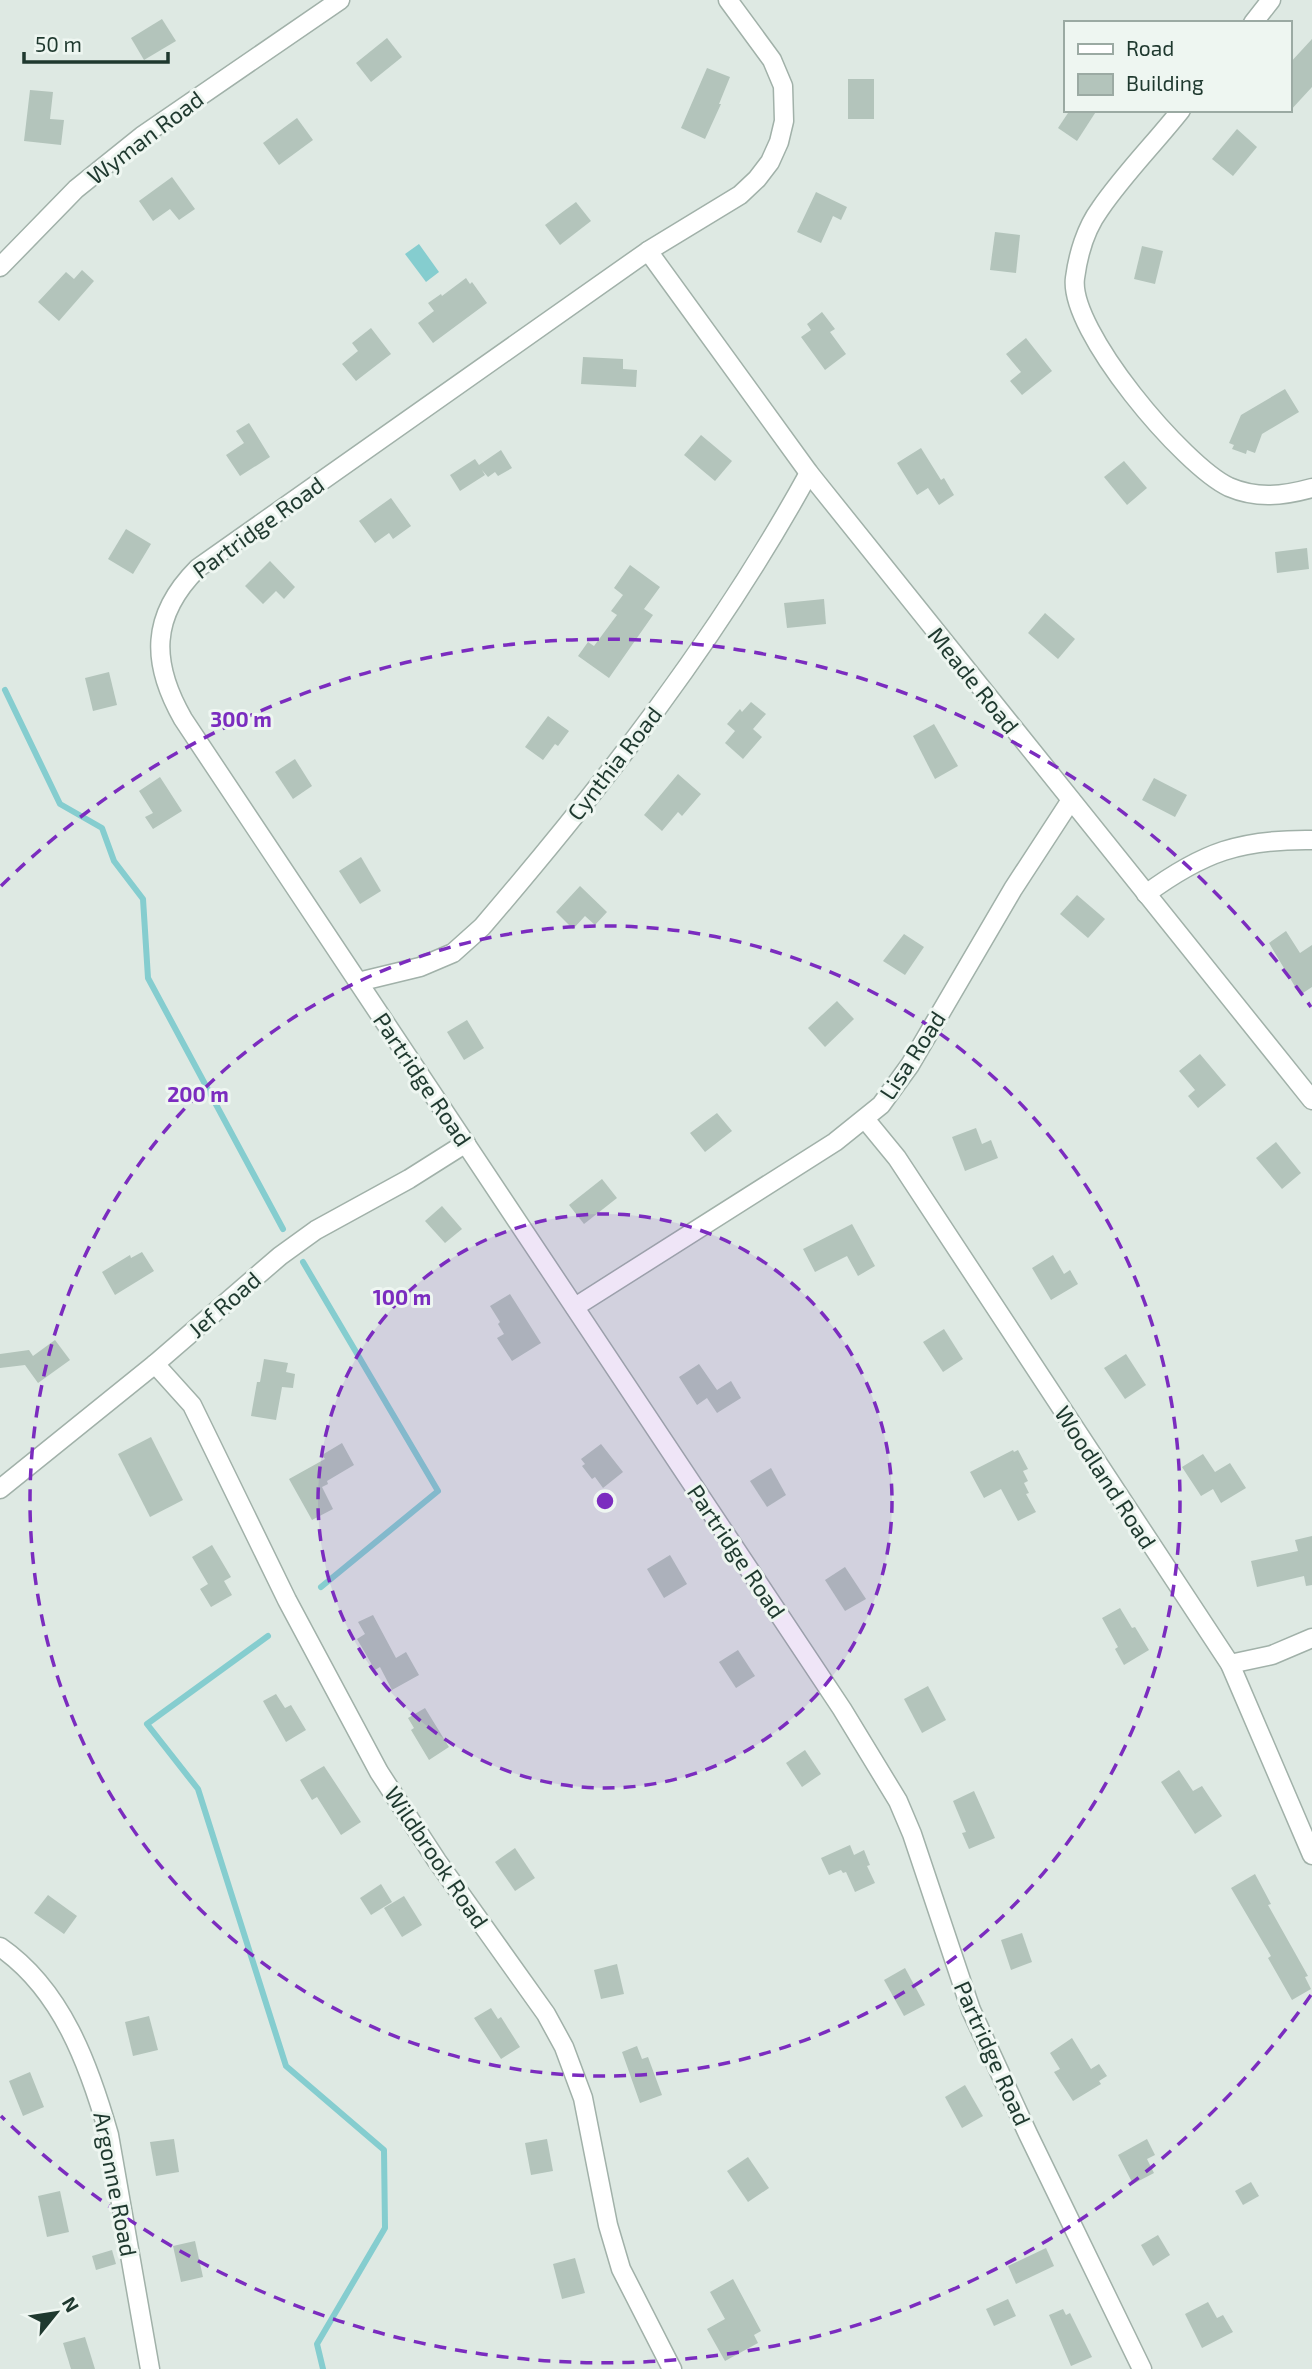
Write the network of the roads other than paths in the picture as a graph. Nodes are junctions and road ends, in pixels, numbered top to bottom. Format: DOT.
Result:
graph roads {
  1 [pos="340,0"];
  2 [pos="728,0"];
  3 [pos="1271,0"];
  4 [pos="1255,21"];
  5 [pos="1179,112"];
  6 [pos="648,251"];
  7 [pos="0,267"];
  8 [pos="808,473"];
  9 [pos="1312,488"];
  10 [pos="1071,800"];
  11 [pos="1312,840"];
  12 [pos="1146,894"];
  13 [pos="358,982"];
  14 [pos="1312,1100"];
  15 [pos="865,1119"];
  16 [pos="466,1143"];
  17 [pos="575,1307"];
  18 [pos="155,1364"];
  19 [pos="0,1489"];
  20 [pos="1312,1639"];
  21 [pos="1230,1664"];
  22 [pos="1312,1854"];
  23 [pos="0,1947"];
  24 [pos="150,2369"];
  25 [pos="672,2369"];
  26 [pos="1142,2369"];
  1 -- 7 [label="street, Wyman Road"];
  2 -- 6 [label="street, Partridge Road"];
  3 -- 4 [label="street"];
  5 -- 9 [label="street"];
  6 -- 8 [label="street, Meade Road"];
  6 -- 13 [label="street, Partridge Road"];
  8 -- 10 [label="street, Meade Road"];
  8 -- 13 [label="street, Cynthia Road"];
  10 -- 12 [label="street, Meade Road"];
  10 -- 15 [label="street, Lisa Road"];
  11 -- 12 [label="street"];
  12 -- 14 [label="street, Meade Road"];
  13 -- 16 [label="street, Partridge Road"];
  15 -- 17 [label="street, Lisa Road"];
  15 -- 21 [label="street, Woodland Road"];
  16 -- 17 [label="street, Partridge Road"];
  16 -- 18 [label="street, Jef Road"];
  17 -- 26 [label="street, Partridge Road"];
  18 -- 19 [label="street, Jef Road"];
  18 -- 25 [label="street, Wildbrook Road"];
  20 -- 21 [label="street"];
  21 -- 22 [label="street, Woodland Road"];
  23 -- 24 [label="street, Argonne Road"];
}
